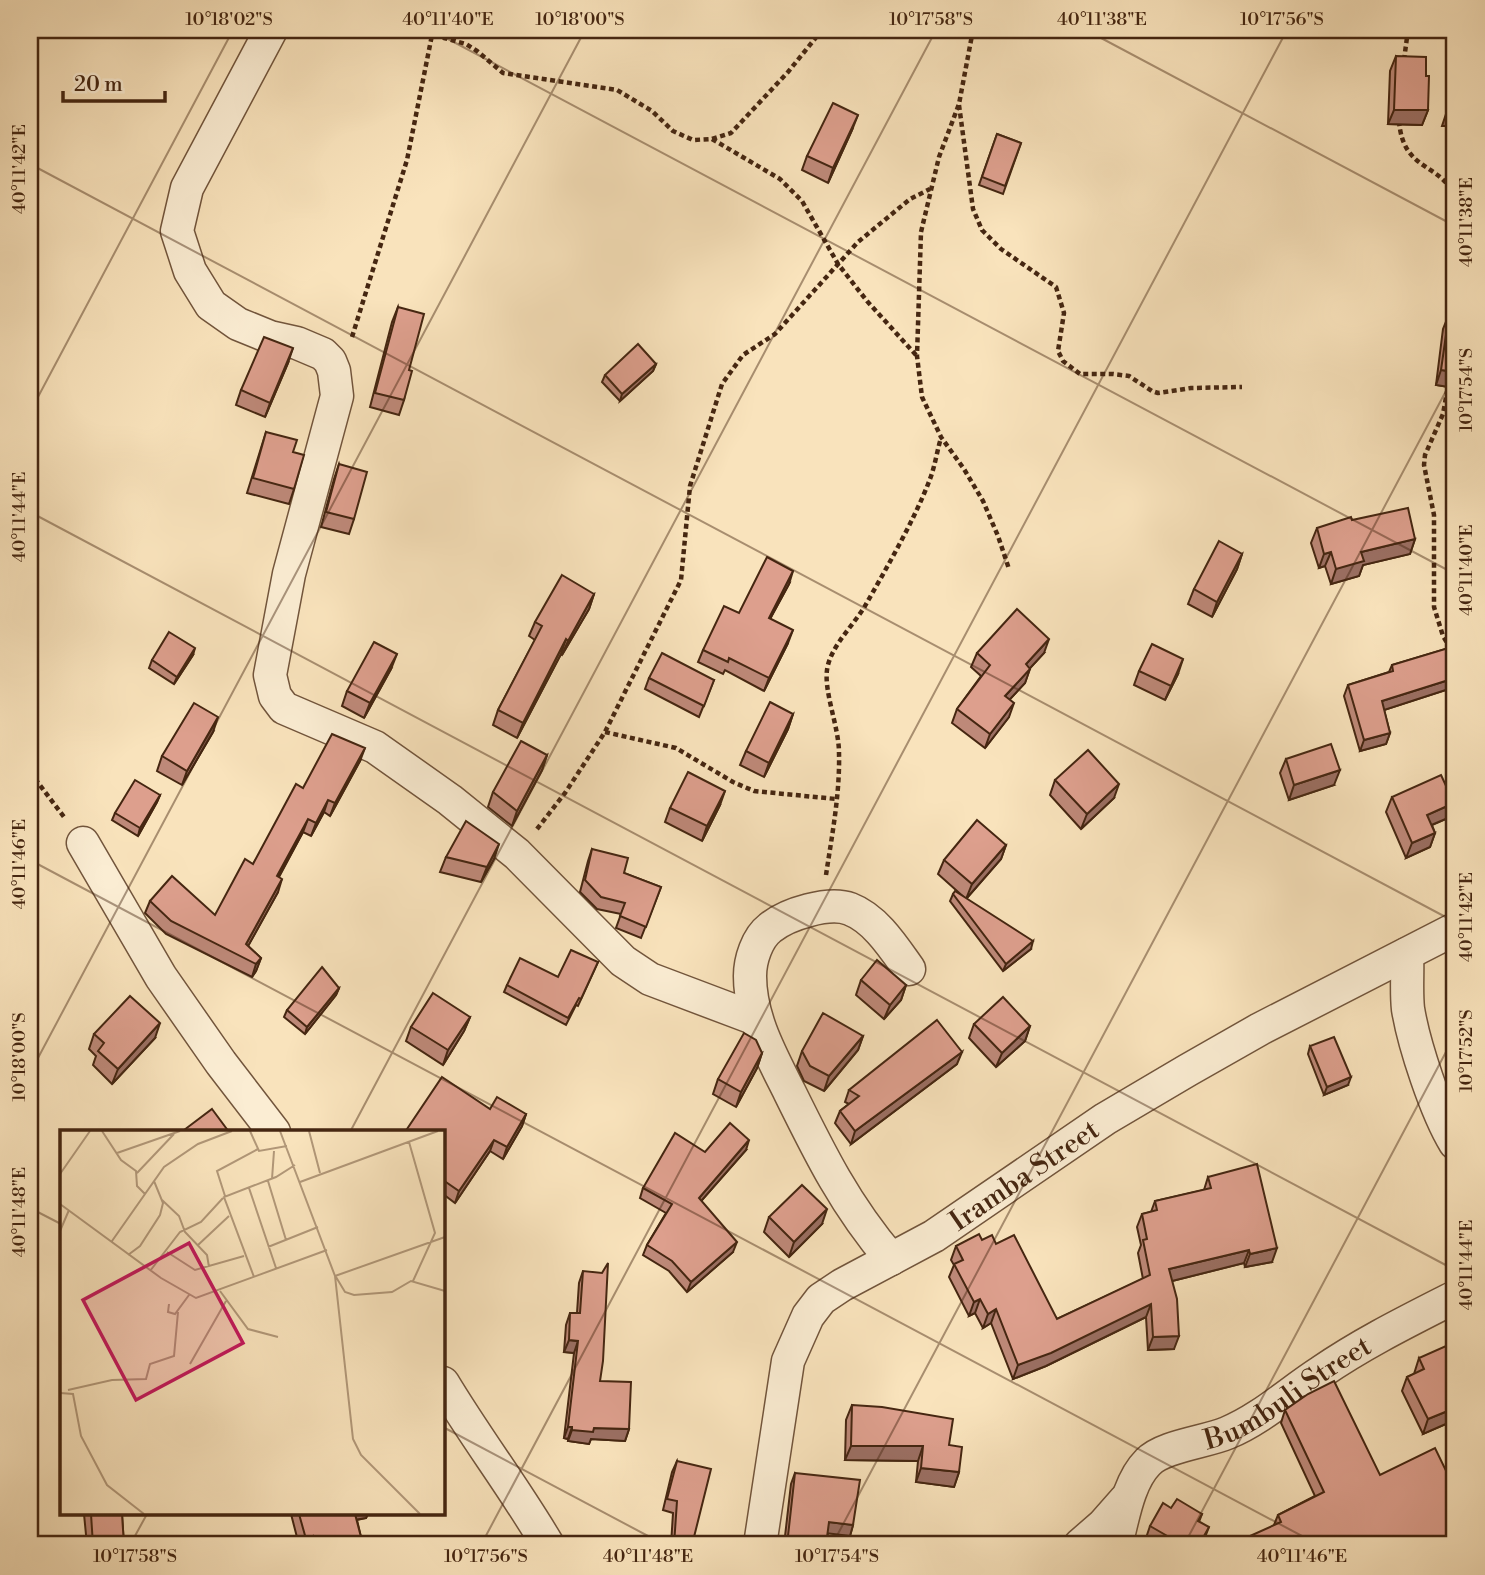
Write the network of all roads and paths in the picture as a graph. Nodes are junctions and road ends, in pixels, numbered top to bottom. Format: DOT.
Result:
graph roads {
  1 [pos="271,30"];
  2 [pos="435,30"];
  3 [pos="822,30"];
  4 [pos="973,30"];
  5 [pos="1408,30"];
  6 [pos="1402,72"];
  7 [pos="959,104"];
  8 [pos="1399,112"];
  9 [pos="712,139"];
  10 [pos="930,189"];
  11 [pos="1455,198"];
  12 [pos="1455,258"];
  13 [pos="838,264"];
  14 [pos="1448,330"];
  15 [pos="351,342"];
  16 [pos="917,356"];
  17 [pos="1448,370"];
  18 [pos="1242,387"];
  19 [pos="941,437"];
  20 [pos="1009,569"];
  21 [pos="1455,656"];
  22 [pos="605,732"];
  23 [pos="30,772"];
  24 [pos="836,799"];
  25 [pos="83,843"];
  26 [pos="517,854"];
  27 [pos="821,906"];
  28 [pos="1455,929"];
  29 [pos="1407,954"];
  30 [pos="909,969"];
  31 [pos="756,1019"];
  32 [pos="272,1130"];
  33 [pos="1455,1143"];
  34 [pos="891,1259"];
  35 [pos="1455,1297"];
  36 [pos="444,1385"];
  37 [pos="1131,1494"];
  38 [pos="548,1545"];
  39 [pos="760,1545"];
  40 [pos="1080,1545"];
  41 [pos="1116,1545"];
  1 -- 26 [label="street"];
  2 -- 9 [label="path"];
  2 -- 15 [label="path"];
  3 -- 9 [label="path"];
  4 -- 7 [label="path"];
  5 -- 6 [label="path"];
  7 -- 10 [label="path"];
  7 -- 18 [label="path"];
  8 -- 11 [label="path"];
  9 -- 13 [label="path"];
  10 -- 13 [label="path"];
  10 -- 16 [label="path"];
  12 -- 14 [label="path"];
  13 -- 16 [label="path"];
  13 -- 22 [label="path"];
  16 -- 19 [label="path"];
  17 -- 21 [label="path"];
  19 -- 20 [label="path"];
  19 -- 24 [label="path"];
  22 -- 24 [label="path"];
  22 -- 26 [label="path"];
  23 -- 25 [label="path"];
  24 -- 27 [label="path"];
  25 -- 32 [label="street"];
  26 -- 31 [label="street"];
  27 -- 30 [label="street"];
  27 -- 31 [label="street"];
  28 -- 29 [label="street, Iramba Street"];
  29 -- 33 [label="street"];
  29 -- 34 [label="street, Iramba Street"];
  31 -- 34 [label="street"];
  34 -- 39 [label="street, Iramba Street"];
  35 -- 37 [label="street, Bumbuli Street"];
  36 -- 38 [label="street"];
  37 -- 40 [label="street, Bumbuli Street"];
  37 -- 41 [label="street, Bumbuli Street"];
}
